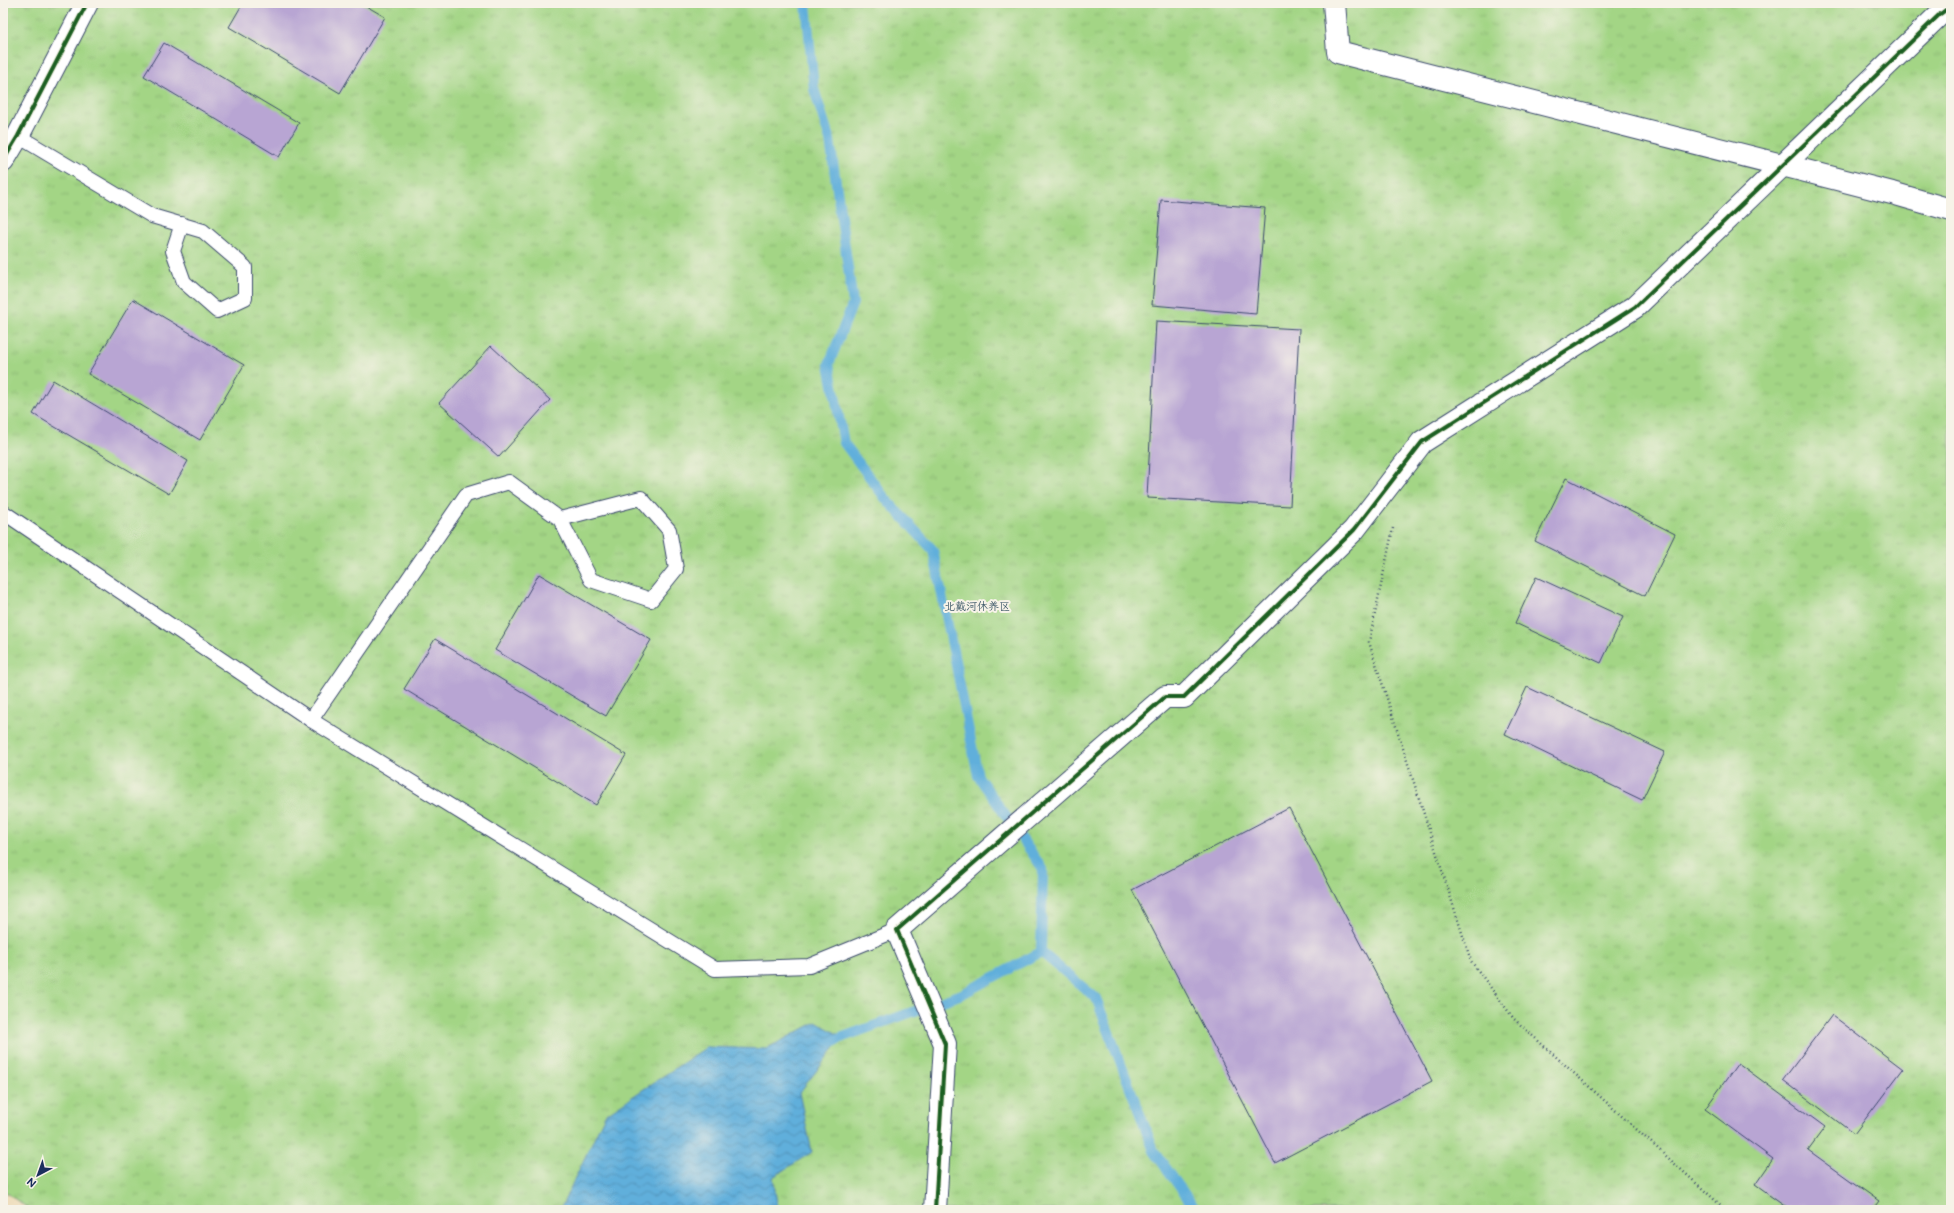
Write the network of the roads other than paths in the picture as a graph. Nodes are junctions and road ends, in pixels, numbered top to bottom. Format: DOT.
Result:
graph roads {
  1 [pos="87,3"];
  2 [pos="1334,3"];
  3 [pos="1951,6"];
  4 [pos="18,136"];
  5 [pos="3,161"];
  6 [pos="1783,165"];
  7 [pos="1951,210"];
  8 [pos="182,224"];
  9 [pos="3,512"];
  10 [pos="560,520"];
  11 [pos="311,720"];
  12 [pos="897,930"];
  13 [pos="935,1210"];
  1 -- 4 [label="street"];
  2 -- 6 [label="street"];
  3 -- 6 [label="street"];
  4 -- 5 [label="street"];
  4 -- 8 [label="lane"];
  6 -- 7 [label="street"];
  6 -- 12 [label="street"];
  8 -- 8 [label="lane"];
  9 -- 11 [label="lane"];
  10 -- 10 [label="lane"];
  10 -- 11 [label="lane"];
  11 -- 12 [label="lane"];
  12 -- 13 [label="street"];
}
